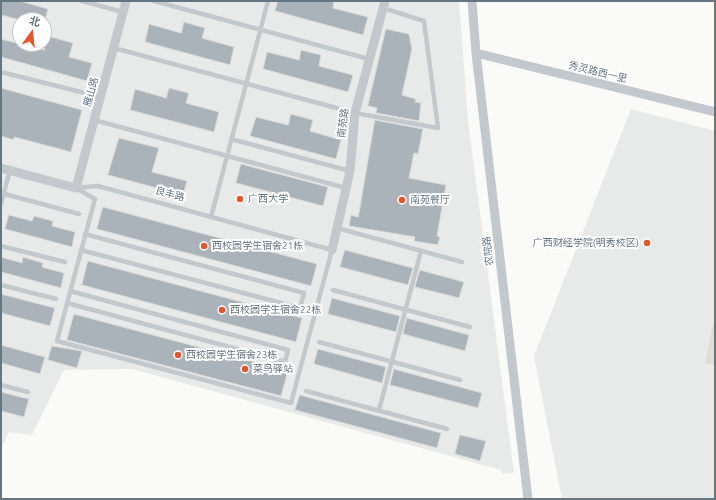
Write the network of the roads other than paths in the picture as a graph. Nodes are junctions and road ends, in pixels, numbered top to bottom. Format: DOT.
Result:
graph roads {
  1 [pos="82,1"];
  2 [pos="126,1"];
  3 [pos="154,1"];
  4 [pos="268,1"];
  5 [pos="472,1"];
  6 [pos="384,3"];
  7 [pos="123,12"];
  8 [pos="261,30"];
  9 [pos="114,48"];
  10 [pos="476,53"];
  11 [pos="369,59"];
  12 [pos="1,72"];
  13 [pos="246,84"];
  14 [pos="100,97"];
  15 [pos="715,112"];
  16 [pos="354,113"];
  17 [pos="94,120"];
  18 [pos="231,139"];
  19 [pos="227,156"];
  20 [pos="6,169"];
  21 [pos="350,171"];
  22 [pos="76,188"];
  23 [pos="346,188"];
  24 [pos="2,194"];
  25 [pos="1,204"];
  26 [pos="79,214"];
  27 [pos="211,217"];
  28 [pos="337,228"];
  29 [pos="85,234"];
  30 [pos="1,246"];
  31 [pos="81,250"];
  32 [pos="332,250"];
  33 [pos="421,251"];
  34 [pos="65,262"];
  35 [pos="462,262"];
  36 [pos="1,285"];
  37 [pos="333,290"];
  38 [pos="70,292"];
  39 [pos="56,299"];
  40 [pos="67,303"];
  41 [pos="406,310"];
  42 [pos="470,327"];
  43 [pos="319,342"];
  44 [pos="392,362"];
  45 [pos="460,380"];
  46 [pos="1,385"];
  47 [pos="306,391"];
  48 [pos="28,392"];
  49 [pos="378,410"];
  50 [pos="447,429"];
  51 [pos="528,499"];
  1 -- 7 [label="lane"];
  2 -- 7 [label="street, 雁山路"];
  3 -- 8 [label="lane"];
  4 -- 8 [label="lane"];
  5 -- 10 [label="street, 农院路"];
  6 -- 11 [label="street, 南苑路"];
  6 -- 16 [label="lane"];
  7 -- 9 [label="street, 雁山路"];
  8 -- 11 [label="lane"];
  8 -- 13 [label="lane"];
  9 -- 13 [label="lane"];
  9 -- 14 [label="street, 雁山路"];
  10 -- 15 [label="street, 秀灵路西一里"];
  10 -- 51 [label="street, 农院路"];
  11 -- 16 [label="street, 南苑路"];
  12 -- 14 [label="lane"];
  13 -- 16 [label="lane"];
  13 -- 18 [label="lane"];
  14 -- 17 [label="street, 雁山路"];
  16 -- 21 [label="street, 南苑路"];
  17 -- 19 [label="lane"];
  17 -- 22 [label="street, 雁山路"];
  18 -- 19 [label="lane"];
  18 -- 21 [label="lane"];
  19 -- 23 [label="lane"];
  19 -- 27 [label="lane"];
  20 -- 22 [label="street, 良丰路"];
  20 -- 24 [label="lane"];
  21 -- 23 [label="street, 南苑路"];
  22 -- 27 [label="lane, 良丰路"];
  22 -- 29 [label="lane"];
  23 -- 28 [label="street, 南苑路"];
  24 -- 25 [label="lane"];
  24 -- 26 [label="lane"];
  27 -- 32 [label="lane, 良丰路"];
  28 -- 32 [label="street, 南苑路"];
  28 -- 33 [label="lane"];
  29 -- 31 [label="lane"];
  29 -- 31 [label="lane"];
  30 -- 34 [label="lane"];
  31 -- 38 [label="lane"];
  32 -- 40 [label="lane"];
  33 -- 35 [label="lane"];
  33 -- 41 [label="lane"];
  36 -- 39 [label="lane"];
  37 -- 41 [label="lane"];
  38 -- 40 [label="lane"];
  38 -- 40 [label="lane"];
  41 -- 42 [label="lane"];
  41 -- 44 [label="lane"];
  43 -- 44 [label="lane"];
  44 -- 45 [label="lane"];
  44 -- 49 [label="lane"];
  46 -- 48 [label="lane"];
  47 -- 49 [label="lane"];
  49 -- 50 [label="lane"];
}
